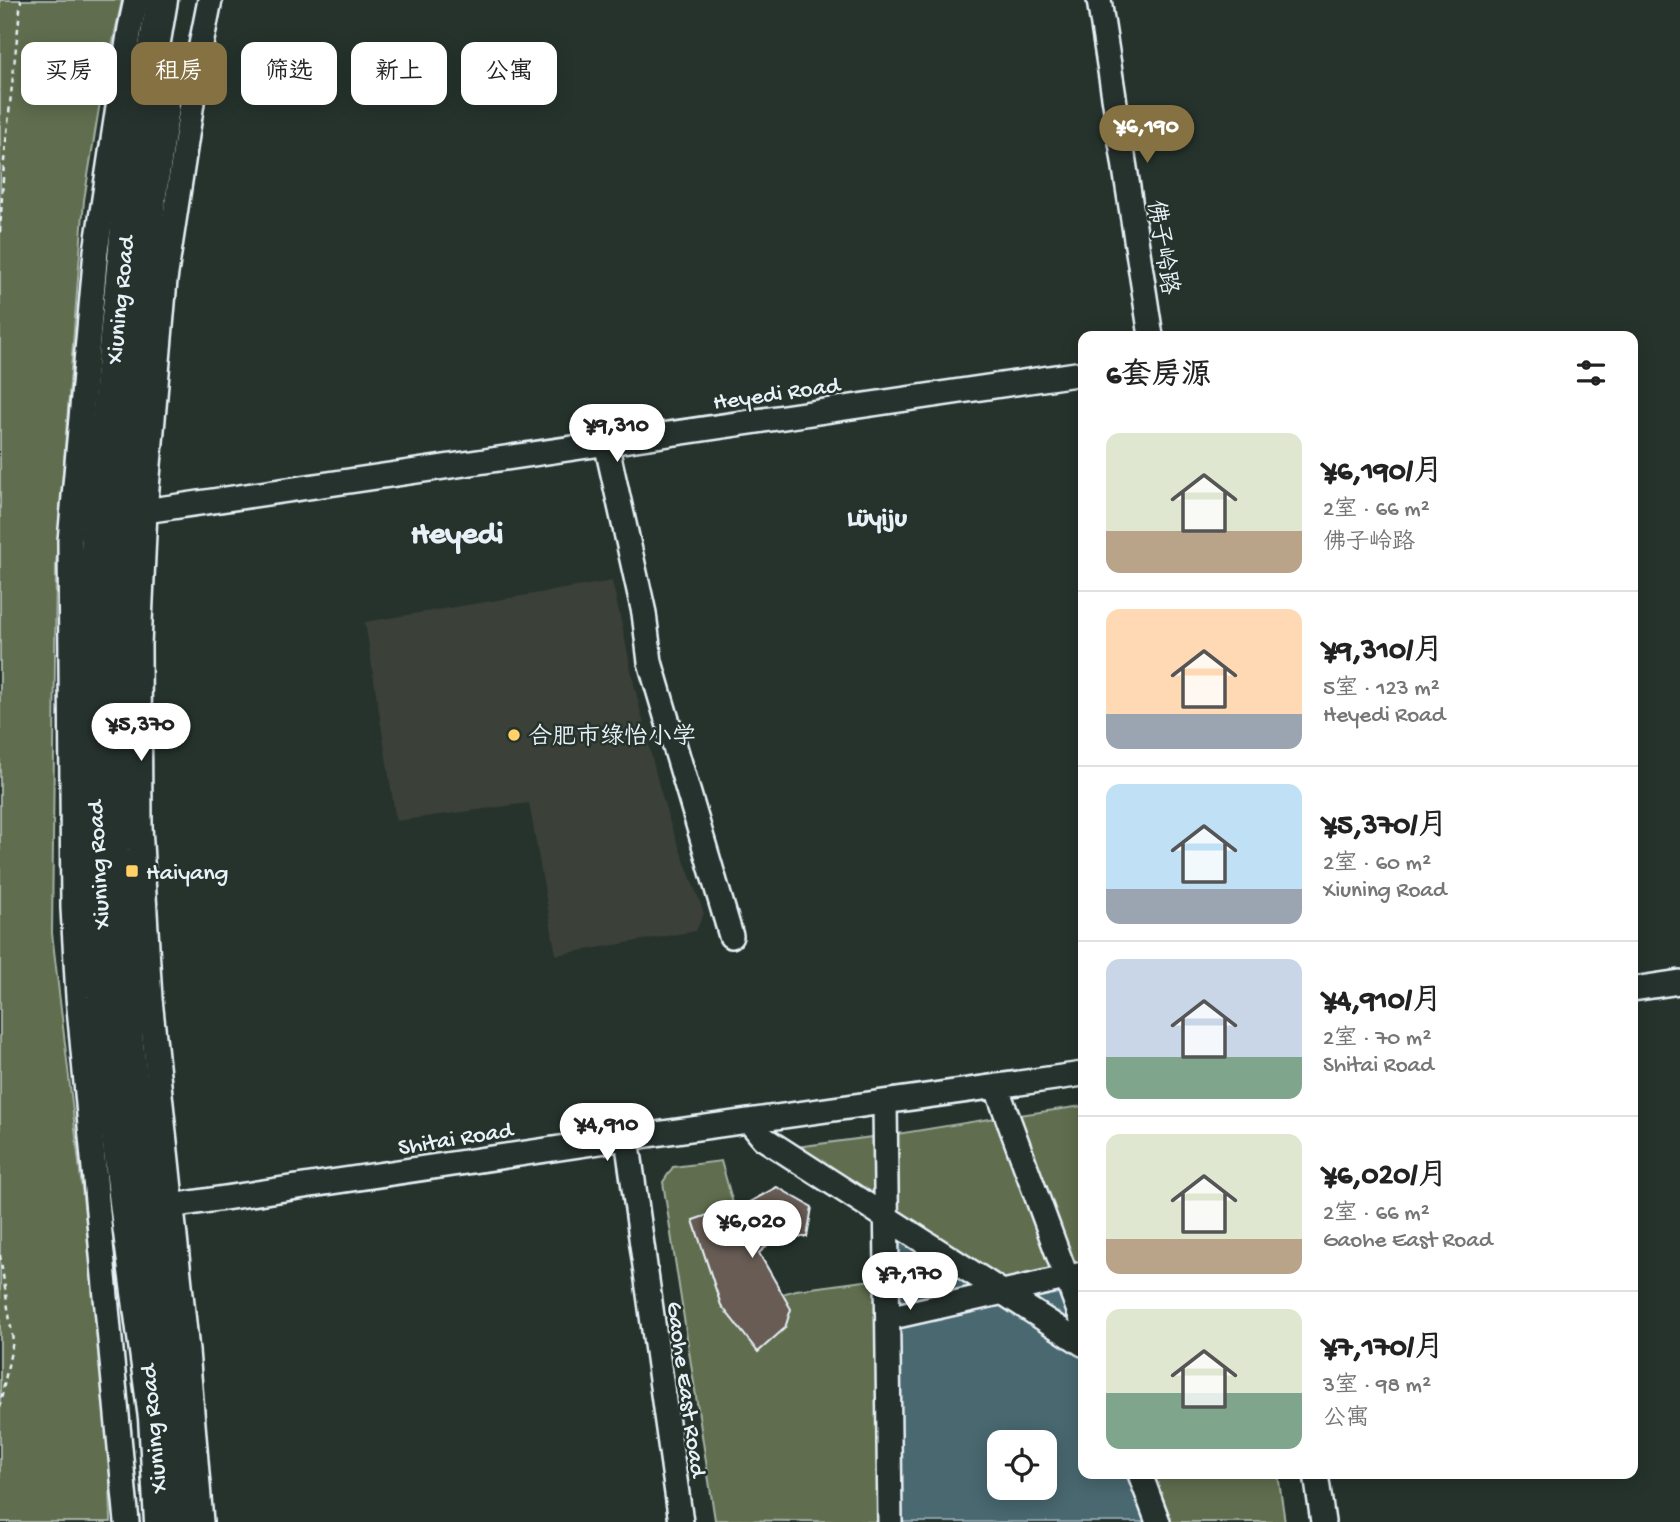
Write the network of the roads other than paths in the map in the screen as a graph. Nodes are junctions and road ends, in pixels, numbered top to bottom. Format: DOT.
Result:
graph roads {
  1 [pos="136,0"];
  2 [pos="162,0"];
  3 [pos="182,0"];
  4 [pos="210,0"];
  5 [pos="1099,0"];
  6 [pos="1150,331"];
  7 [pos="1078,374"];
  8 [pos="607,443"];
  9 [pos="145,511"];
  10 [pos="731,936"];
  11 [pos="1680,982"];
  12 [pos="1638,988"];
  13 [pos="1078,1075"];
  14 [pos="996,1086"];
  15 [pos="885,1102"];
  16 [pos="749,1121"];
  17 [pos="627,1138"];
  18 [pos="149,1209"];
  19 [pos="887,1216"];
  20 [pos="1075,1276"];
  21 [pos="1002,1293"];
  22 [pos="1078,1293"];
  23 [pos="888,1318"];
  24 [pos="1078,1341"];
  25 [pos="1142,1479"];
  26 [pos="1317,1479"];
  27 [pos="127,1522"];
  28 [pos="160,1522"];
  29 [pos="183,1522"];
  30 [pos="201,1522"];
  31 [pos="681,1522"];
  32 [pos="890,1522"];
  33 [pos="1158,1522"];
  34 [pos="1323,1522"];
  1 -- 27 [label="street"];
  2 -- 18 [label="main road, Xiuning Road"];
  3 -- 18 [label="main road, Xiuning Road"];
  4 -- 9 [label="street"];
  5 -- 6 [label="street, 佛子岭路"];
  7 -- 8 [label="street, Heyedi Road"];
  8 -- 9 [label="street, Heyedi Road"];
  8 -- 10 [label="street"];
  9 -- 18 [label="street"];
  11 -- 12 [label="street"];
  13 -- 14 [label="street, Shitai Road"];
  14 -- 15 [label="street, Shitai Road"];
  14 -- 20 [label="street"];
  15 -- 16 [label="street, Shitai Road"];
  15 -- 19 [label="street"];
  16 -- 17 [label="street, Shitai Road"];
  16 -- 19 [label="street"];
  17 -- 18 [label="street, Shitai Road"];
  17 -- 31 [label="street, Gaohe East Road"];
  18 -- 28 [label="main road, Xiuning Road"];
  18 -- 29 [label="main road, Xiuning Road"];
  18 -- 30 [label="street"];
  19 -- 21 [label="street"];
  19 -- 23 [label="street"];
  20 -- 21 [label="street"];
  20 -- 22 [label="street"];
  21 -- 23 [label="street"];
  21 -- 24 [label="street"];
  23 -- 32 [label="street"];
  25 -- 33 [label="street"];
  26 -- 34 [label="street"];
}
